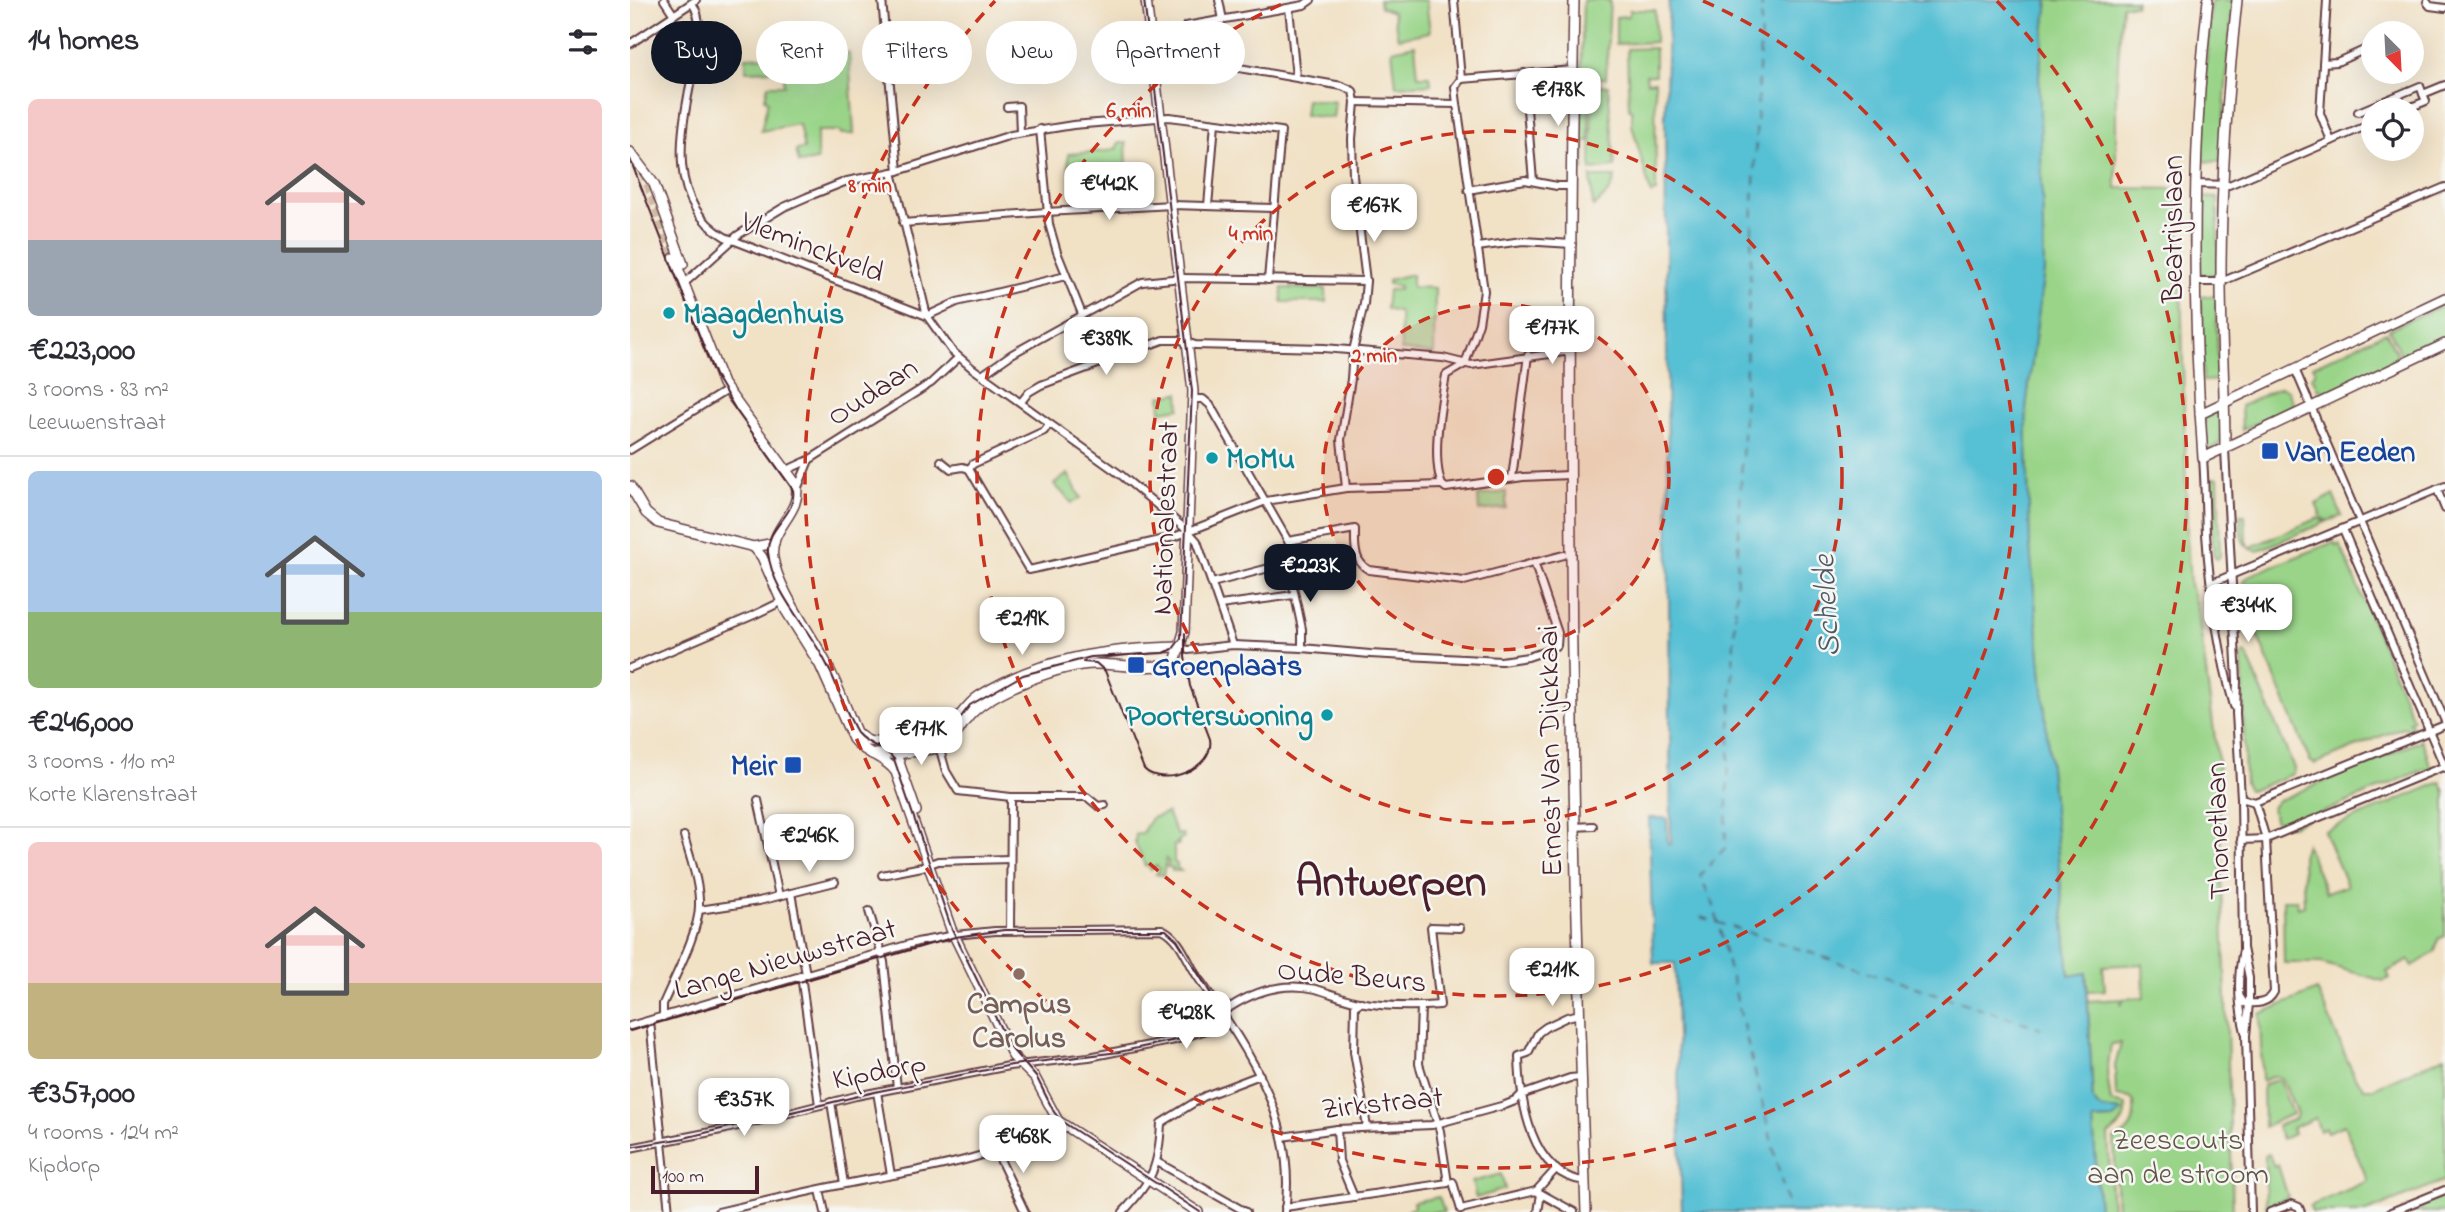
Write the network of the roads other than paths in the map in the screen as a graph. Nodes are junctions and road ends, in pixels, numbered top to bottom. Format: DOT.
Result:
graph roads {
  1 [pos="664,0"];
  2 [pos="882,0"];
  3 [pos="1146,0"];
  4 [pos="1219,0"];
  5 [pos="1311,0"];
  6 [pos="1454,0"];
  7 [pos="1574,0"];
  8 [pos="2208,0"];
  9 [pos="2237,0"];
  10 [pos="2328,0"];
  11 [pos="694,1"];
  12 [pos="2427,2"];
  13 [pos="1289,8"];
  14 [pos="2445,8"];
  15 [pos="674,15"];
  16 [pos="1223,20"];
  17 [pos="1148,21"];
  18 [pos="1217,21"];
  19 [pos="630,44"];
  20 [pos="2361,51"];
  21 [pos="2323,63"];
  22 [pos="1245,68"];
  23 [pos="1573,69"];
  24 [pos="1524,73"];
  25 [pos="1296,77"];
  26 [pos="1461,79"];
  27 [pos="1156,84"];
  28 [pos="2445,85"];
  29 [pos="2423,94"];
  30 [pos="1355,102"];
  31 [pos="2424,102"];
  32 [pos="1457,104"];
  33 [pos="1007,107"];
  34 [pos="2358,112"];
  35 [pos="1160,118"];
  36 [pos="1215,123"];
  37 [pos="2361,128"];
  38 [pos="1040,129"];
  39 [pos="1020,133"];
  40 [pos="2331,141"];
  41 [pos="630,152"];
  42 [pos="895,172"];
  43 [pos="1533,181"];
  44 [pos="2196,184"];
  45 [pos="2223,184"];
  46 [pos="1572,186"];
  47 [pos="2445,187"];
  48 [pos="1468,190"];
  49 [pos="1171,205"];
  50 [pos="1208,206"];
  51 [pos="1273,208"];
  52 [pos="1046,212"];
  53 [pos="903,223"];
  54 [pos="733,240"];
  55 [pos="1572,244"];
  56 [pos="1477,247"];
  57 [pos="674,258"];
  58 [pos="1066,276"];
  59 [pos="1180,278"];
  60 [pos="688,279"];
  61 [pos="1268,280"];
  62 [pos="1366,281"];
  63 [pos="2196,282"];
  64 [pos="2221,282"];
  65 [pos="2445,299"];
  66 [pos="1082,314"];
  67 [pos="928,316"];
  68 [pos="705,339"];
  69 [pos="1188,343"];
  70 [pos="2445,344"];
  71 [pos="1353,351"];
  72 [pos="1572,351"];
  73 [pos="1528,355"];
  74 [pos="958,358"];
  75 [pos="1465,364"];
  76 [pos="2295,369"];
  77 [pos="982,375"];
  78 [pos="727,390"];
  79 [pos="1194,399"];
  80 [pos="1021,402"];
  81 [pos="2225,403"];
  82 [pos="2312,407"];
  83 [pos="2200,414"];
  84 [pos="1049,424"];
  85 [pos="2225,449"];
  86 [pos="630,450"];
  87 [pos="2203,458"];
  88 [pos="809,460"];
  89 [pos="941,461"];
  90 [pos="969,469"];
  91 [pos="787,470"];
  92 [pos="1570,475"];
  93 [pos="1512,478"];
  94 [pos="1442,485"];
  95 [pos="630,486"];
  96 [pos="2445,486"];
  97 [pos="1346,488"];
  98 [pos="797,489"];
  99 [pos="2437,489"];
  100 [pos="1266,501"];
  101 [pos="2445,509"];
  102 [pos="2361,521"];
  103 [pos="2343,529"];
  104 [pos="1188,531"];
  105 [pos="1288,541"];
  106 [pos="774,543"];
  107 [pos="756,550"];
  108 [pos="1355,554"];
  109 [pos="1564,555"];
  110 [pos="1534,562"];
  111 [pos="2231,576"];
  112 [pos="1212,583"];
  113 [pos="2212,583"];
  114 [pos="1294,595"];
  115 [pos="785,600"];
  116 [pos="1220,606"];
  117 [pos="1233,645"];
  118 [pos="1556,645"];
  119 [pos="1179,647"];
  120 [pos="1302,648"];
  121 [pos="1571,653"];
  122 [pos="1061,666"];
  123 [pos="630,667"];
  124 [pos="2236,713"];
  125 [pos="2445,723"];
  126 [pos="853,732"];
  127 [pos="2430,732"];
  128 [pos="937,737"];
  129 [pos="882,743"];
  130 [pos="940,749"];
  131 [pos="872,754"];
  132 [pos="897,754"];
  133 [pos="2445,767"];
  134 [pos="1011,797"];
  135 [pos="2241,798"];
  136 [pos="758,800"];
  137 [pos="2255,802"];
  138 [pos="1105,805"];
  139 [pos="1574,827"];
  140 [pos="1593,827"];
  141 [pos="684,836"];
  142 [pos="2266,839"];
  143 [pos="2241,840"];
  144 [pos="922,844"];
  145 [pos="1010,859"];
  146 [pos="929,865"];
  147 [pos="882,875"];
  148 [pos="835,882"];
  149 [pos="791,893"];
  150 [pos="779,897"];
  151 [pos="699,910"];
  152 [pos="869,911"];
  153 [pos="1460,928"];
  154 [pos="1010,930"];
  155 [pos="954,935"];
  156 [pos="2243,948"];
  157 [pos="881,953"];
  158 [pos="804,974"];
  159 [pos="2240,998"];
  160 [pos="1361,1002"];
  161 [pos="2249,1003"];
  162 [pos="1421,1006"];
  163 [pos="1223,1012"];
  164 [pos="1580,1014"];
  165 [pos="663,1017"];
  166 [pos="650,1021"];
  167 [pos="630,1026"];
  168 [pos="2246,1036"];
  169 [pos="1022,1064"];
  170 [pos="1260,1075"];
  171 [pos="1582,1077"];
  172 [pos="897,1088"];
  173 [pos="877,1092"];
  174 [pos="1521,1095"];
  175 [pos="831,1102"];
  176 [pos="818,1105"];
  177 [pos="1058,1121"];
  178 [pos="1437,1124"];
  179 [pos="1367,1127"];
  180 [pos="1337,1129"];
  181 [pos="1282,1138"];
  182 [pos="663,1143"];
  183 [pos="630,1148"];
  184 [pos="996,1151"];
  185 [pos="1157,1161"];
  186 [pos="1556,1170"];
  187 [pos="891,1175"];
  188 [pos="1148,1180"];
  189 [pos="1585,1181"];
  190 [pos="1451,1182"];
  191 [pos="844,1184"];
  192 [pos="820,1190"];
  193 [pos="2445,1190"];
  194 [pos="1539,1192"];
  195 [pos="1354,1197"];
  196 [pos="756,1203"];
  197 [pos="1285,1210"];
  198 [pos="1462,1210"];
  199 [pos="669,1212"];
  200 [pos="718,1212"];
  201 [pos="757,1212"];
  202 [pos="825,1212"];
  203 [pos="1025,1212"];
  204 [pos="1123,1212"];
  205 [pos="1198,1212"];
  206 [pos="1246,1212"];
  207 [pos="1538,1212"];
  208 [pos="1574,1212"];
  209 [pos="1586,1212"];
  210 [pos="2251,1212"];
  211 [pos="2270,1212"];
  212 [pos="2301,1212"];
  213 [pos="2391,1212"];
  1 -- 15 [label="street"];
  2 -- 42 [label="street"];
  3 -- 17 [label="street, Nationalestraat"];
  4 -- 16 [label="street"];
  5 -- 13 [label="street"];
  6 -- 26 [label="street"];
  7 -- 23 [label="street, Ernest Van Dijckkaai"];
  8 -- 44 [label="street, Beatrijslaan"];
  9 -- 45 [label="street, Beatrijslaan"];
  10 -- 21 [label="street"];
  11 -- 15 [label="street"];
  11 -- 54 [label="street, Vleminckveld"];
  12 -- 14 [label="street"];
  13 -- 16 [label="street"];
  13 -- 25 [label="street"];
  15 -- 19 [label="street"];
  16 -- 18 [label="street"];
  20 -- 21 [label="street"];
  21 -- 40 [label="street"];
  22 -- 25 [label="street"];
  23 -- 24 [label="street"];
  23 -- 46 [label="street, Ernest Van Dijckkaai"];
  24 -- 26 [label="street"];
  24 -- 43 [label="street"];
  25 -- 30 [label="street"];
  26 -- 32 [label="street"];
  27 -- 35 [label="street, Nationalestraat"];
  28 -- 29 [label="street"];
  29 -- 31 [label="street"];
  29 -- 34 [label="street"];
  30 -- 32 [label="street"];
  30 -- 62 [label="street"];
  32 -- 48 [label="street"];
  33 -- 39 [label="street"];
  35 -- 36 [label="street"];
  35 -- 38 [label="street"];
  35 -- 49 [label="street, Nationalestraat"];
  36 -- 50 [label="street"];
  36 -- 51 [label="street"];
  37 -- 40 [label="street, Beatrijslaan"];
  38 -- 39 [label="street"];
  38 -- 52 [label="street"];
  39 -- 42 [label="street"];
  40 -- 45 [label="street, Beatrijslaan"];
  41 -- 60 [label="street"];
  42 -- 53 [label="street"];
  42 -- 54 [label="street"];
  43 -- 46 [label="street"];
  43 -- 48 [label="street"];
  44 -- 45 [label="street"];
  44 -- 63 [label="street, Beatrijslaan"];
  45 -- 64 [label="street, Beatrijslaan"];
  46 -- 55 [label="street, Ernest Van Dijckkaai"];
  47 -- 64 [label="street"];
  48 -- 56 [label="street"];
  49 -- 50 [label="street"];
  49 -- 52 [label="street"];
  49 -- 59 [label="street, Nationalestraat"];
  50 -- 51 [label="street"];
  51 -- 61 [label="street"];
  52 -- 53 [label="street"];
  52 -- 58 [label="street"];
  53 -- 67 [label="street"];
  54 -- 60 [label="street"];
  54 -- 67 [label="street, Vleminckveld"];
  55 -- 56 [label="street"];
  55 -- 72 [label="street, Ernest Van Dijckkaai"];
  56 -- 75 [label="street"];
  57 -- 68 [label="street"];
  58 -- 66 [label="street"];
  58 -- 67 [label="street"];
  59 -- 61 [label="street"];
  59 -- 66 [label="street"];
  59 -- 69 [label="street, Nationalestraat"];
  60 -- 68 [label="street"];
  61 -- 62 [label="street"];
  62 -- 71 [label="street"];
  63 -- 64 [label="street"];
  63 -- 83 [label="street, Beatrijslaan"];
  64 -- 81 [label="street, Beatrijslaan"];
  65 -- 76 [label="street"];
  66 -- 77 [label="street"];
  67 -- 74 [label="street"];
  68 -- 78 [label="street"];
  69 -- 71 [label="street"];
  69 -- 79 [label="street, Nationalestraat"];
  69 -- 80 [label="street"];
  70 -- 82 [label="street"];
  71 -- 75 [label="street"];
  71 -- 97 [label="street"];
  72 -- 73 [label="street"];
  72 -- 92 [label="street, Ernest Van Dijckkaai"];
  73 -- 75 [label="street"];
  73 -- 93 [label="street"];
  74 -- 77 [label="street"];
  74 -- 88 [label="street, Oudaan"];
  75 -- 94 [label="street"];
  76 -- 81 [label="street"];
  76 -- 82 [label="street"];
  77 -- 80 [label="street"];
  78 -- 86 [label="street"];
  78 -- 91 [label="street"];
  79 -- 100 [label="street"];
  79 -- 104 [label="street, Nationalestraat"];
  80 -- 84 [label="street"];
  81 -- 83 [label="street"];
  81 -- 85 [label="street, Beatrijslaan"];
  82 -- 85 [label="street"];
  82 -- 102 [label="street"];
  83 -- 87 [label="street, Beatrijslaan"];
  84 -- 90 [label="street"];
  84 -- 104 [label="street"];
  85 -- 87 [label="street"];
  85 -- 111 [label="street, Thonetlaan"];
  87 -- 113 [label="street, Thonetlaan"];
  88 -- 91 [label="street, Oudaan"];
  88 -- 98 [label="street, Oudaan"];
  89 -- 90 [label="street"];
  90 -- 104 [label="street"];
  91 -- 98 [label="street"];
  92 -- 93 [label="street"];
  92 -- 121 [label="street, Ernest Van Dijckkaai"];
  93 -- 94 [label="street"];
  94 -- 97 [label="street"];
  95 -- 107 [label="street"];
  96 -- 99 [label="street"];
  97 -- 100 [label="street"];
  98 -- 106 [label="street"];
  99 -- 101 [label="street"];
  99 -- 102 [label="street"];
  100 -- 104 [label="street"];
  100 -- 105 [label="street"];
  102 -- 103 [label="street"];
  102 -- 125 [label="street"];
  103 -- 111 [label="street"];
  103 -- 127 [label="street"];
  104 -- 112 [label="street"];
  104 -- 119 [label="street, Nationalestraat"];
  105 -- 108 [label="street"];
  105 -- 108 [label="street"];
  106 -- 107 [label="street"];
  106 -- 115 [label="street"];
  107 -- 115 [label="street"];
  108 -- 110 [label="street"];
  109 -- 110 [label="street"];
  110 -- 118 [label="street"];
  111 -- 113 [label="street"];
  111 -- 124 [label="street, Thonetlaan"];
  112 -- 114 [label="street"];
  112 -- 116 [label="street"];
  113 -- 124 [label="street, Thonetlaan"];
  114 -- 116 [label="street"];
  114 -- 120 [label="street"];
  115 -- 123 [label="street"];
  115 -- 126 [label="street"];
  116 -- 117 [label="street"];
  117 -- 119 [label="street"];
  117 -- 120 [label="street"];
  118 -- 120 [label="street"];
  118 -- 121 [label="street"];
  119 -- 122 [label="street"];
  119 -- 122 [label="street, Nationalestraat"];
  121 -- 139 [label="street, Ernest Van Dijckkaai"];
  122 -- 128 [label="street"];
  122 -- 130 [label="street"];
  124 -- 135 [label="street, Thonetlaan"];
  125 -- 127 [label="street"];
  126 -- 129 [label="street"];
  126 -- 131 [label="street"];
  127 -- 133 [label="street"];
  127 -- 137 [label="street"];
  128 -- 129 [label="street"];
  128 -- 130 [label="street"];
  129 -- 132 [label="street"];
  130 -- 132 [label="street"];
  130 -- 134 [label="street"];
  131 -- 132 [label="street"];
  131 -- 144 [label="street"];
  132 -- 144 [label="street"];
  133 -- 142 [label="street"];
  134 -- 138 [label="street"];
  134 -- 145 [label="street"];
  135 -- 137 [label="street"];
  135 -- 143 [label="street, Thonetlaan"];
  136 -- 150 [label="street"];
  137 -- 142 [label="street"];
  139 -- 140 [label="street"];
  139 -- 164 [label="street, Ernest Van Dijckkaai"];
  141 -- 151 [label="street"];
  142 -- 143 [label="street"];
  142 -- 161 [label="street, Thonetlaan"];
  143 -- 156 [label="street, Thonetlaan"];
  144 -- 146 [label="street"];
  145 -- 146 [label="street"];
  145 -- 154 [label="street"];
  146 -- 147 [label="street"];
  146 -- 155 [label="street"];
  148 -- 149 [label="street"];
  149 -- 150 [label="street"];
  149 -- 158 [label="street"];
  150 -- 151 [label="street"];
  151 -- 165 [label="street"];
  152 -- 157 [label="street"];
  153 -- 162 [label="street, Oude Beurs"];
  154 -- 155 [label="street, Lange Nieuwstraat"];
  154 -- 163 [label="street, Lange Nieuwstraat"];
  155 -- 157 [label="street, Lange Nieuwstraat"];
  155 -- 169 [label="street"];
  156 -- 159 [label="street, Thonetlaan"];
  156 -- 161 [label="street, Thonetlaan"];
  157 -- 158 [label="street, Lange Nieuwstraat"];
  157 -- 172 [label="street"];
  158 -- 165 [label="street, Lange Nieuwstraat"];
  158 -- 176 [label="street"];
  159 -- 161 [label="street"];
  159 -- 168 [label="street, Thonetlaan"];
  160 -- 162 [label="street, Oude Beurs"];
  160 -- 163 [label="street, Oude Beurs"];
  160 -- 179 [label="street"];
  161 -- 168 [label="street, Thonetlaan"];
  162 -- 178 [label="street"];
  163 -- 169 [label="street, Kipdorp"];
  163 -- 170 [label="street"];
  164 -- 171 [label="street, Ernest Van Dijckkaai"];
  164 -- 174 [label="street"];
  165 -- 166 [label="street, Lange Nieuwstraat"];
  166 -- 167 [label="street, Lange Nieuwstraat"];
  166 -- 182 [label="street"];
  168 -- 210 [label="street, Thonetlaan"];
  169 -- 172 [label="street, Kipdorp"];
  169 -- 177 [label="street"];
  170 -- 181 [label="street"];
  170 -- 185 [label="street"];
  171 -- 174 [label="street, Zirkstraat"];
  171 -- 189 [label="street, Ernest Van Dijckkaai"];
  172 -- 173 [label="street, Kipdorp"];
  173 -- 175 [label="street, Kipdorp"];
  173 -- 187 [label="street"];
  174 -- 178 [label="street, Zirkstraat"];
  174 -- 186 [label="street"];
  175 -- 176 [label="street, Kipdorp"];
  175 -- 191 [label="street"];
  176 -- 182 [label="street, Kipdorp"];
  177 -- 184 [label="street"];
  177 -- 188 [label="street"];
  178 -- 179 [label="street, Zirkstraat"];
  178 -- 190 [label="street"];
  179 -- 180 [label="street, Zirkstraat"];
  180 -- 181 [label="street, Zirkstraat"];
  180 -- 195 [label="street"];
  181 -- 197 [label="street"];
  182 -- 183 [label="street, Kipdorp"];
  182 -- 199 [label="street"];
  184 -- 187 [label="street"];
  184 -- 203 [label="street"];
  185 -- 188 [label="street"];
  185 -- 206 [label="street"];
  186 -- 189 [label="street"];
  186 -- 194 [label="street"];
  187 -- 191 [label="street"];
  188 -- 204 [label="street"];
  188 -- 205 [label="street"];
  189 -- 209 [label="street, Ernest Van Dijckkaai"];
  190 -- 195 [label="street"];
  190 -- 198 [label="street"];
  191 -- 192 [label="street"];
  192 -- 196 [label="street"];
  192 -- 202 [label="street"];
  193 -- 213 [label="street"];
  194 -- 198 [label="street"];
  194 -- 207 [label="street"];
  194 -- 208 [label="street"];
  195 -- 197 [label="street"];
  196 -- 200 [label="street"];
  196 -- 201 [label="street"];
  211 -- 212 [label="street"];
}
